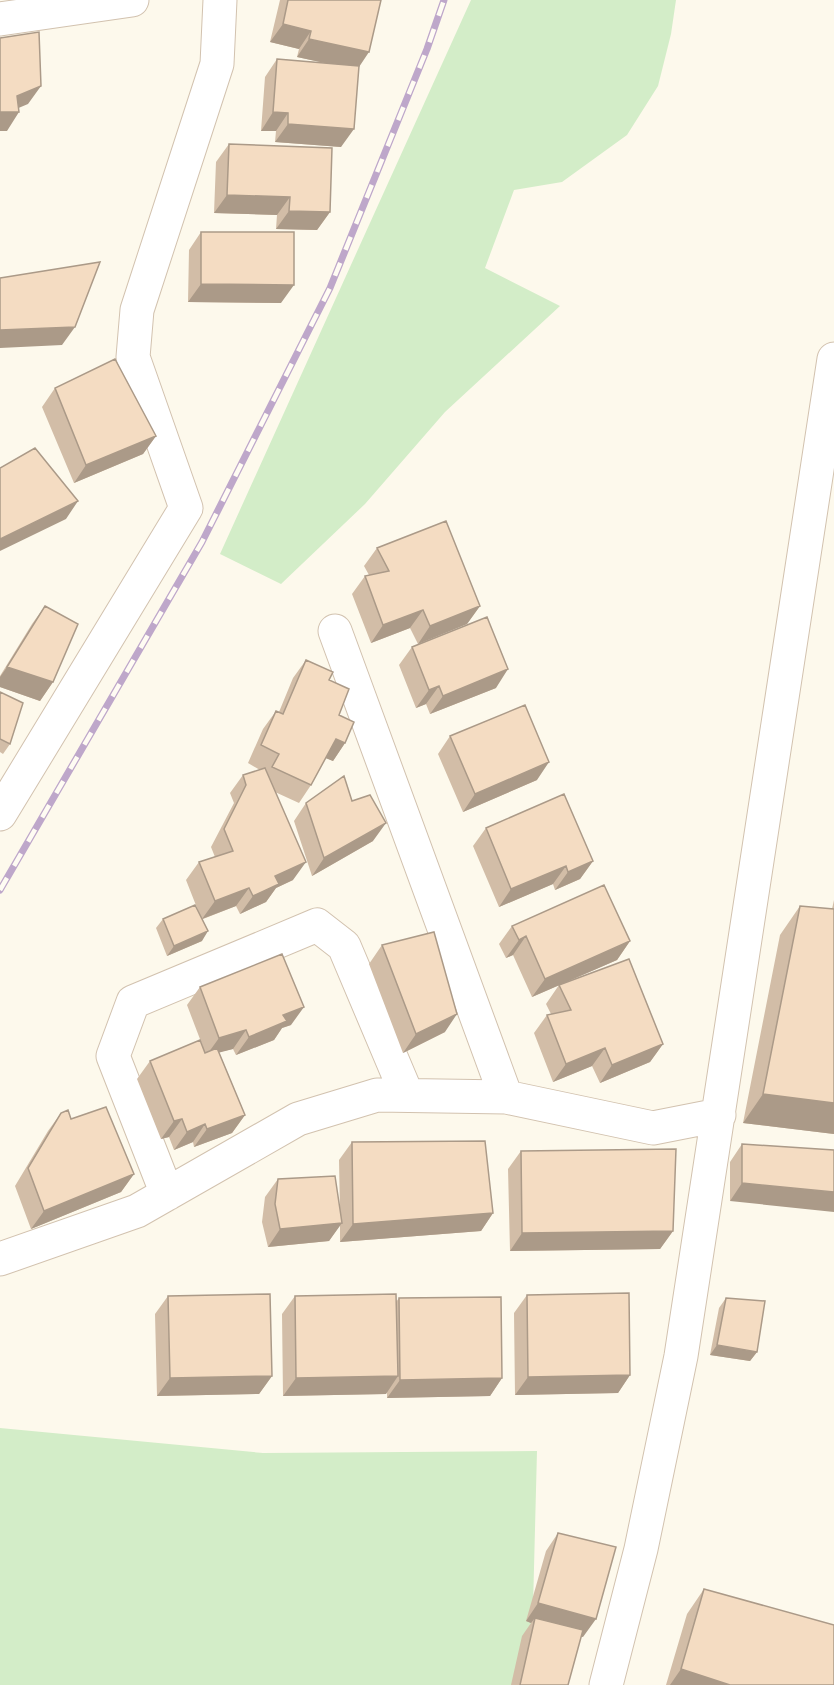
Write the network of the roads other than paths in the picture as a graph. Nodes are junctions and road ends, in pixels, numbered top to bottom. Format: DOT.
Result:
graph roads {
  1 [pos="132,0"];
  2 [pos="220,0"];
  3 [pos="0,19"];
  4 [pos="834,359"];
  5 [pos="335,631"];
  6 [pos="0,814"];
  7 [pos="407,1095"];
  8 [pos="507,1097"];
  9 [pos="719,1115"];
  10 [pos="167,1194"];
  11 [pos="0,1259"];
  12 [pos="606,1685"];
  1 -- 3 [label="street"];
  2 -- 6 [label="street"];
  4 -- 9 [label="street"];
  5 -- 8 [label="street"];
  7 -- 8 [label="street"];
  7 -- 10 [label="street"];
  7 -- 10 [label="street"];
  8 -- 9 [label="street"];
  9 -- 12 [label="street"];
  10 -- 11 [label="street"];
}
